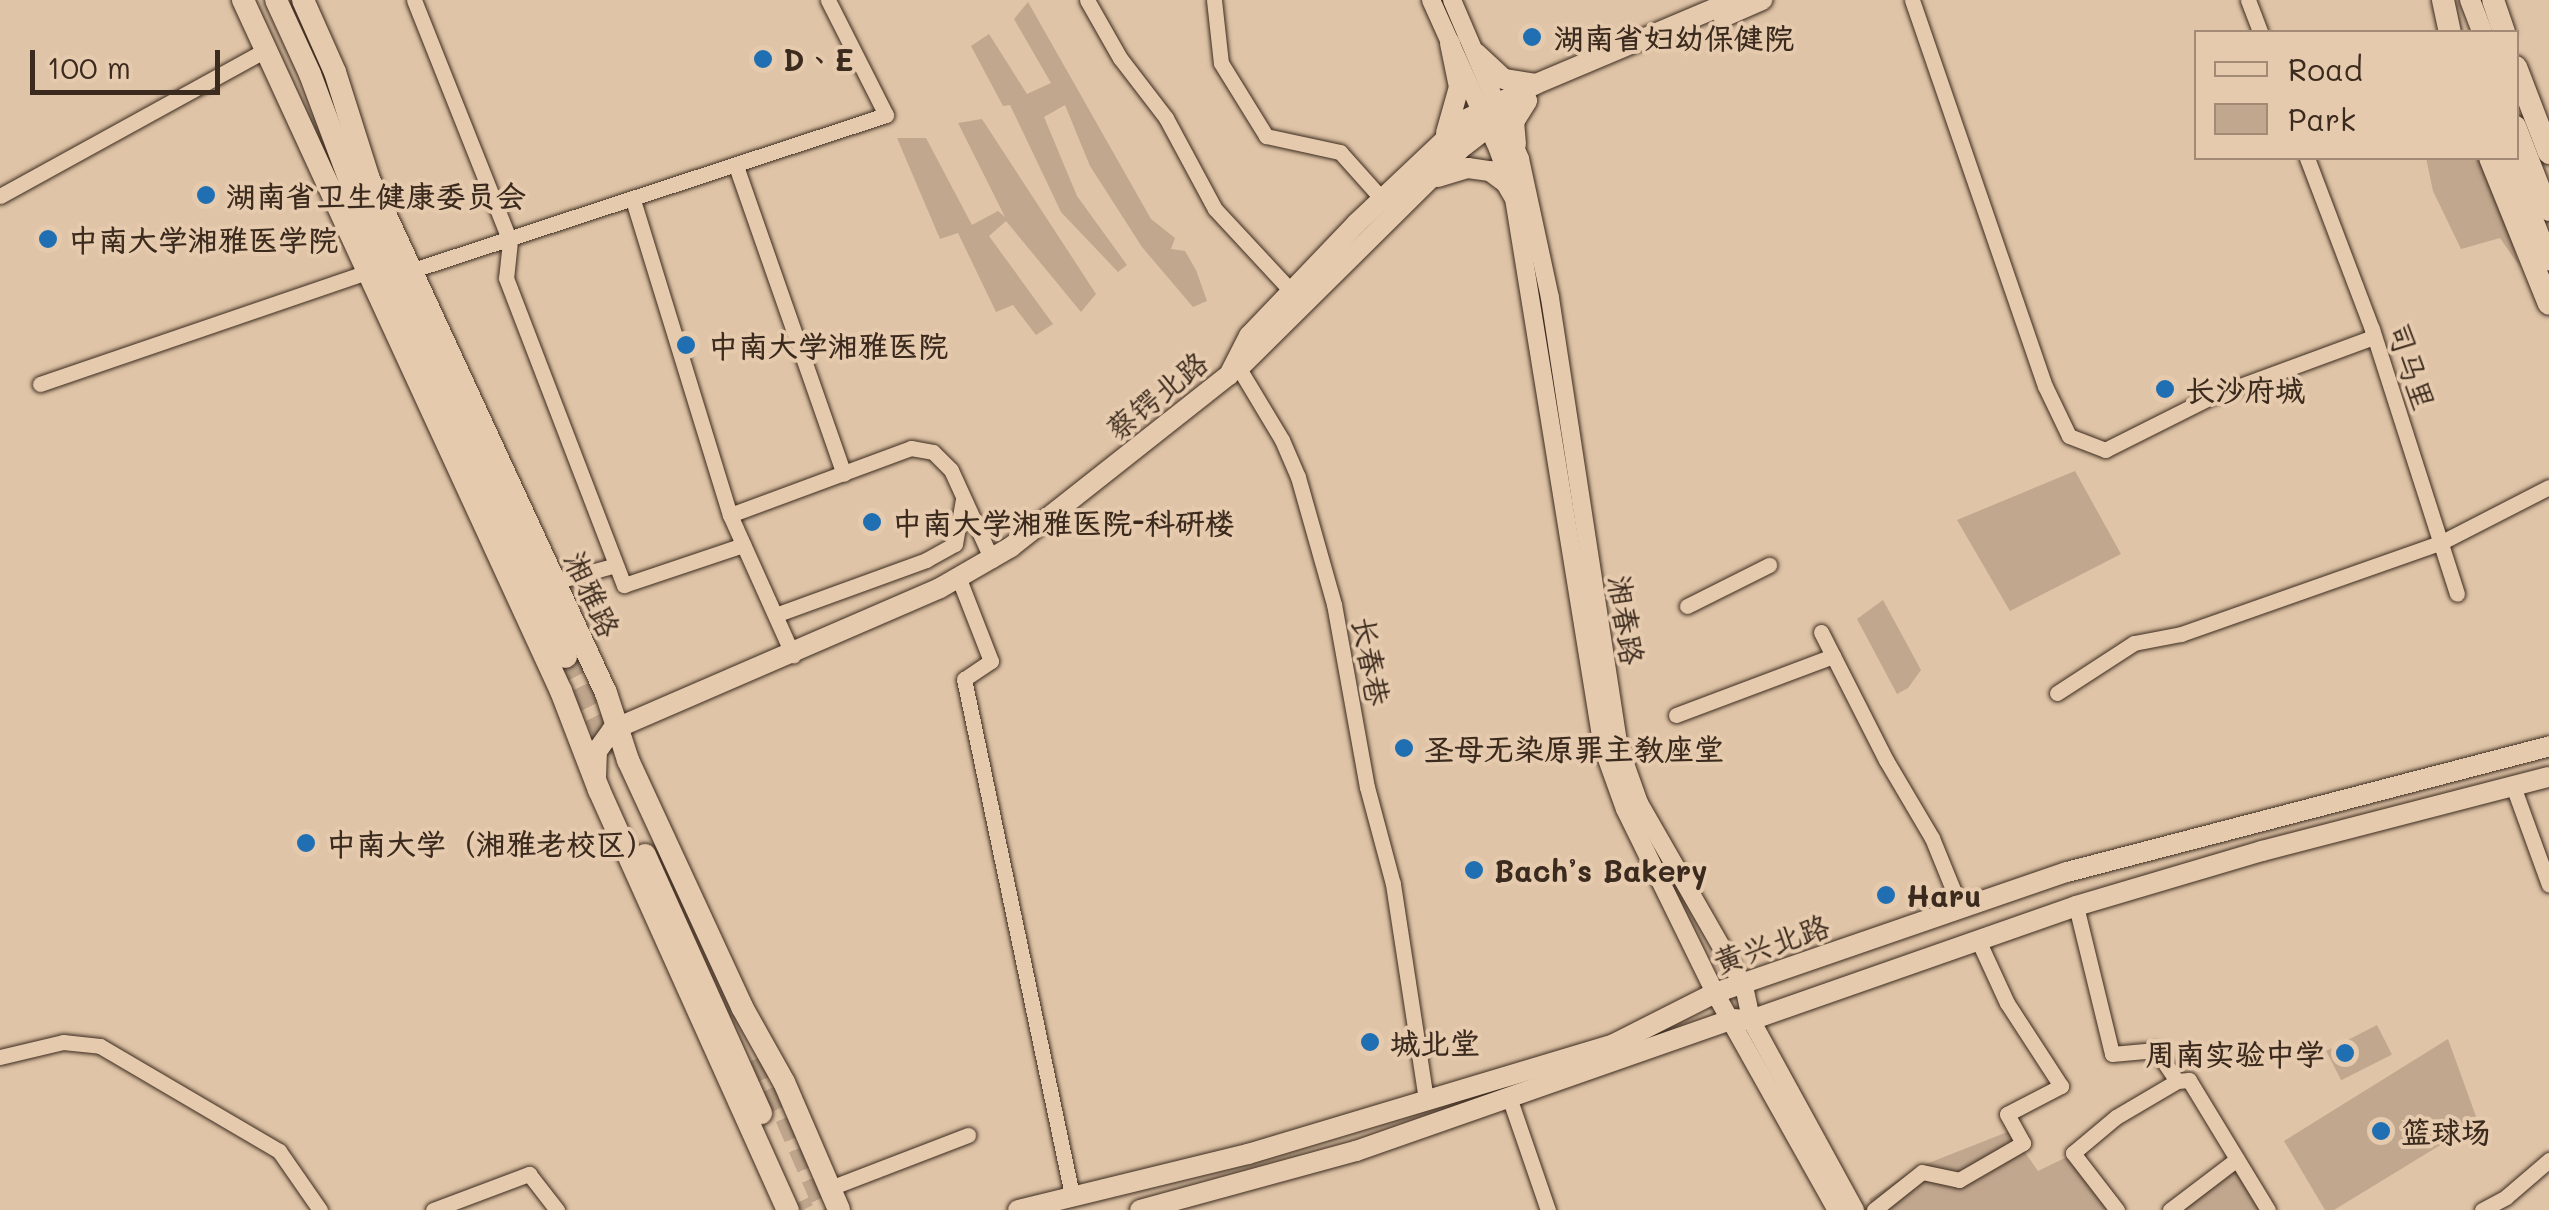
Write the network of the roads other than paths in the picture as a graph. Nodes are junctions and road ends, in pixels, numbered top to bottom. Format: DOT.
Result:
graph roads {
  1 [pos="243,0"];
  2 [pos="276,0"];
  3 [pos="302,0"];
  4 [pos="414,0"];
  5 [pos="828,0"];
  6 [pos="1087,0"];
  7 [pos="1214,0"];
  8 [pos="1430,0"];
  9 [pos="1452,0"];
  10 [pos="1735,0"];
  11 [pos="1762,0"];
  12 [pos="1912,0"];
  13 [pos="2248,0"];
  14 [pos="2444,0"];
  15 [pos="2470,0"];
  16 [pos="2493,0"];
  17 [pos="2259,30"];
  18 [pos="2450,30"];
  19 [pos="2460,30"];
  20 [pos="2481,30"];
  21 [pos="2503,30"];
  22 [pos="1450,43"];
  23 [pos="266,50"];
  24 [pos="1476,52"];
  25 [pos="2519,75"];
  26 [pos="1532,92"];
  27 [pos="1492,113"];
  28 [pos="2519,134"];
  29 [pos="1443,139"];
  30 [pos="1516,144"];
  31 [pos="2549,153"];
  32 [pos="2308,160"];
  33 [pos="2491,160"];
  34 [pos="2509,160"];
  35 [pos="736,166"];
  36 [pos="1418,188"];
  37 [pos="0,196"];
  38 [pos="1514,198"];
  39 [pos="1382,199"];
  40 [pos="633,200"];
  41 [pos="2549,211"];
  42 [pos="510,240"];
  43 [pos="2549,260"];
  44 [pos="370,271"];
  45 [pos="410,271"];
  46 [pos="1292,292"];
  47 [pos="2549,304"];
  48 [pos="2373,338"];
  49 [pos="1238,366"];
  50 [pos="40,384"];
  51 [pos="844,474"];
  52 [pos="2549,487"];
  53 [pos="963,495"];
  54 [pos="730,515"];
  55 [pos="2442,542"];
  56 [pos="744,545"];
  57 [pos="992,560"];
  58 [pos="616,564"];
  59 [pos="1769,566"];
  60 [pos="959,579"];
  61 [pos="554,582"];
  62 [pos="2457,594"];
  63 [pos="1687,606"];
  64 [pos="778,614"];
  65 [pos="1821,632"];
  66 [pos="793,654"];
  67 [pos="1833,656"];
  68 [pos="566,658"];
  69 [pos="2057,692"];
  70 [pos="570,710"];
  71 [pos="1676,715"];
  72 [pos="618,728"];
  73 [pos="2549,746"];
  74 [pos="596,756"];
  75 [pos="2549,777"];
  76 [pos="2513,786"];
  77 [pos="599,790"];
  78 [pos="2549,885"];
  79 [pos="2076,906"];
  80 [pos="1961,909"];
  81 [pos="1978,940"];
  82 [pos="1744,986"];
  83 [pos="1716,993"];
  84 [pos="1742,1020"];
  85 [pos="0,1058"];
  86 [pos="2176,1082"];
  87 [pos="1509,1097"];
  88 [pos="1426,1100"];
  89 [pos="968,1134"];
  90 [pos="2237,1159"];
  91 [pos="2549,1160"];
  92 [pos="830,1188"];
  93 [pos="1072,1194"];
  94 [pos="788,1207"];
  95 [pos="320,1210"];
  96 [pos="433,1210"];
  97 [pos="557,1210"];
  98 [pos="839,1210"];
  99 [pos="1018,1210"];
  100 [pos="1140,1210"];
  101 [pos="1548,1210"];
  102 [pos="1837,1210"];
  103 [pos="1855,1210"];
  104 [pos="1874,1210"];
  105 [pos="2117,1210"];
  106 [pos="2170,1210"];
  107 [pos="2268,1210"];
  108 [pos="2482,1210"];
  1 -- 23 [label="main road"];
  2 -- 68 [label="main road, 湘雅路"];
  3 -- 45 [label="main road, 湘雅路"];
  4 -- 42 [label="street"];
  5 -- 35 [label="street"];
  6 -- 46 [label="street"];
  7 -- 39 [label="street"];
  8 -- 22 [label="street, 湘春路"];
  9 -- 24 [label="street, 湘春路"];
  10 -- 26 [label="main road, 蔡锷北路"];
  11 -- 26 [label="main road, 蔡锷北路"];
  12 -- 48 [label="street"];
  13 -- 17 [label="street"];
  14 -- 18 [label="main road"];
  14 -- 19 [label="main road"];
  15 -- 20 [label="main road"];
  16 -- 21 [label="main road"];
  22 -- 27 [label="street, 湘春路"];
  22 -- 29 [label="main road"];
  23 -- 37 [label="street"];
  23 -- 44 [label="main road"];
  24 -- 26 [label="main road"];
  24 -- 27 [label="street, 湘春路"];
  25 -- 31 [label="main road"];
  26 -- 27 [label="main road, 蔡锷北路"];
  26 -- 30 [label="main road"];
  27 -- 29 [label="main road, 蔡锷北路"];
  27 -- 30 [label="street, 湘春路"];
  27 -- 36 [label="main road, 蔡锷北路"];
  27 -- 38 [label="street, 湘春路"];
  28 -- 41 [label="main road"];
  29 -- 39 [label="main road, 蔡锷北路"];
  30 -- 82 [label="street, 湘春路"];
  32 -- 48 [label="street, 司马里"];
  33 -- 47 [label="main road"];
  34 -- 43 [label="main road"];
  35 -- 40 [label="street"];
  35 -- 51 [label="street"];
  36 -- 38 [label="main road"];
  36 -- 49 [label="main road, 蔡锷北路"];
  38 -- 83 [label="street, 湘春路"];
  39 -- 46 [label="main road, 蔡锷北路"];
  40 -- 42 [label="street"];
  40 -- 54 [label="street"];
  42 -- 45 [label="street"];
  42 -- 58 [label="street"];
  44 -- 50 [label="street"];
  44 -- 70 [label="main road"];
  45 -- 61 [label="main road, 湘雅路"];
  46 -- 49 [label="main road, 蔡锷北路"];
  48 -- 55 [label="street, 司马里"];
  49 -- 57 [label="main road, 蔡锷北路"];
  49 -- 88 [label="street, 长春巷"];
  51 -- 53 [label="street"];
  51 -- 54 [label="street"];
  52 -- 55 [label="street"];
  53 -- 57 [label="street"];
  53 -- 64 [label="street"];
  54 -- 56 [label="street"];
  55 -- 62 [label="street, 司马里"];
  55 -- 69 [label="street"];
  56 -- 58 [label="street"];
  56 -- 64 [label="street"];
  57 -- 60 [label="main road, 蔡锷北路"];
  58 -- 61 [label="street"];
  59 -- 63 [label="street"];
  60 -- 66 [label="main road, 蔡锷北路"];
  60 -- 93 [label="street"];
  61 -- 72 [label="main road, 湘雅路"];
  64 -- 66 [label="street"];
  65 -- 67 [label="street"];
  66 -- 72 [label="main road, 蔡锷北路"];
  67 -- 71 [label="street"];
  67 -- 80 [label="street"];
  70 -- 74 [label="main road"];
  70 -- 77 [label="main road"];
  72 -- 74 [label="main road, 蔡锷北路"];
  72 -- 92 [label="main road, 湘雅路"];
  73 -- 80 [label="main road, 黄兴北路"];
  74 -- 77 [label="main road"];
  74 -- 94 [label="main road"];
  75 -- 76 [label="main road, 黄兴北路"];
  76 -- 78 [label="street"];
  76 -- 79 [label="main road, 黄兴北路"];
  77 -- 94 [label="main road"];
  79 -- 81 [label="main road, 黄兴北路"];
  79 -- 86 [label="street"];
  80 -- 82 [label="main road, 黄兴北路"];
  81 -- 84 [label="main road, 黄兴北路"];
  81 -- 104 [label="street"];
  82 -- 83 [label="main road, 黄兴北路"];
  82 -- 84 [label="street, 湘春路"];
  83 -- 84 [label="street, 湘春路"];
  83 -- 88 [label="main road, 黄兴北路"];
  84 -- 87 [label="main road, 黄兴北路"];
  84 -- 102 [label="street, 湘春路"];
  84 -- 103 [label="street, 湘春路"];
  85 -- 95 [label="street"];
  86 -- 90 [label="street"];
  86 -- 105 [label="street"];
  87 -- 100 [label="main road, 黄兴北路"];
  87 -- 101 [label="street"];
  88 -- 93 [label="main road, 黄兴北路"];
  89 -- 92 [label="street"];
  90 -- 106 [label="street"];
  90 -- 107 [label="street"];
  91 -- 108 [label="street"];
  92 -- 98 [label="main road, 湘雅路"];
  93 -- 99 [label="main road, 黄兴北路"];
  96 -- 97 [label="street"];
}
